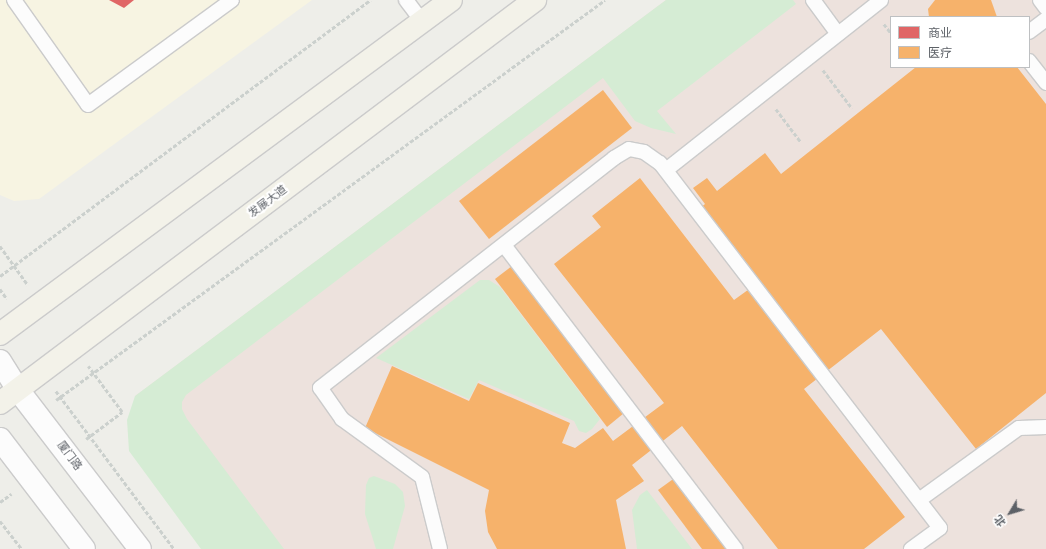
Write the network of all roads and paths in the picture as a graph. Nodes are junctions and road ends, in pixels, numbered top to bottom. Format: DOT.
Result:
graph roads {
  1 [pos="14,0"];
  2 [pos="232,0"];
  3 [pos="370,0"];
  4 [pos="406,0"];
  5 [pos="451,0"];
  6 [pos="535,0"];
  7 [pos="605,0"];
  8 [pos="813,0"];
  9 [pos="1040,0"];
  10 [pos="873,2"];
  11 [pos="1046,8"];
  12 [pos="1046,19"];
  13 [pos="422,21"];
  14 [pos="1030,31"];
  15 [pos="838,34"];
  16 [pos="811,55"];
  17 [pos="1030,62"];
  18 [pos="1046,83"];
  19 [pos="763,93"];
  20 [pos="852,108"];
  21 [pos="801,142"];
  22 [pos="666,170"];
  23 [pos="504,245"];
  24 [pos="0,276"];
  25 [pos="0,289"];
  26 [pos="20,319"];
  27 [pos="0,334"];
  28 [pos="0,361"];
  29 [pos="42,372"];
  30 [pos="18,390"];
  31 [pos="60,397"];
  32 [pos="0,403"];
  33 [pos="36,414"];
  34 [pos="1046,427"];
  35 [pos="0,439"];
  36 [pos="919,500"];
  37 [pos="0,521"];
  38 [pos="438,548"];
  39 [pos="22,549"];
  40 [pos="84,549"];
  41 [pos="140,549"];
  42 [pos="174,549"];
  43 [pos="736,549"];
  44 [pos="911,549"];
  1 -- 2 [label="lane"];
  3 -- 24 [label="path"];
  4 -- 13 [label="lane"];
  5 -- 13 [label="main road"];
  6 -- 29 [label="main road, 发展大道"];
  7 -- 31 [label="path"];
  8 -- 15 [label="lane"];
  9 -- 11 [label="lane"];
  10 -- 15 [label="lane"];
  12 -- 14 [label="lane"];
  13 -- 26 [label="main road"];
  15 -- 16 [label="lane"];
  16 -- 19 [label="lane"];
  16 -- 20 [label="path"];
  17 -- 18 [label="lane"];
  19 -- 21 [label="path"];
  19 -- 22 [label="lane"];
  22 -- 23 [label="lane"];
  22 -- 36 [label="lane"];
  23 -- 38 [label="lane"];
  23 -- 43 [label="lane"];
  25 -- 26 [label="path"];
  26 -- 27 [label="main road"];
  28 -- 30 [label="street, 厦门路"];
  29 -- 30 [label="main road, 发展大道"];
  29 -- 31 [label="path"];
  30 -- 32 [label="main road, 发展大道"];
  30 -- 33 [label="street, 厦门路"];
  31 -- 33 [label="path"];
  31 -- 42 [label="path"];
  33 -- 41 [label="street, 厦门路"];
  34 -- 36 [label="lane"];
  35 -- 40 [label="street"];
  36 -- 44 [label="lane"];
  37 -- 39 [label="path"];
}
